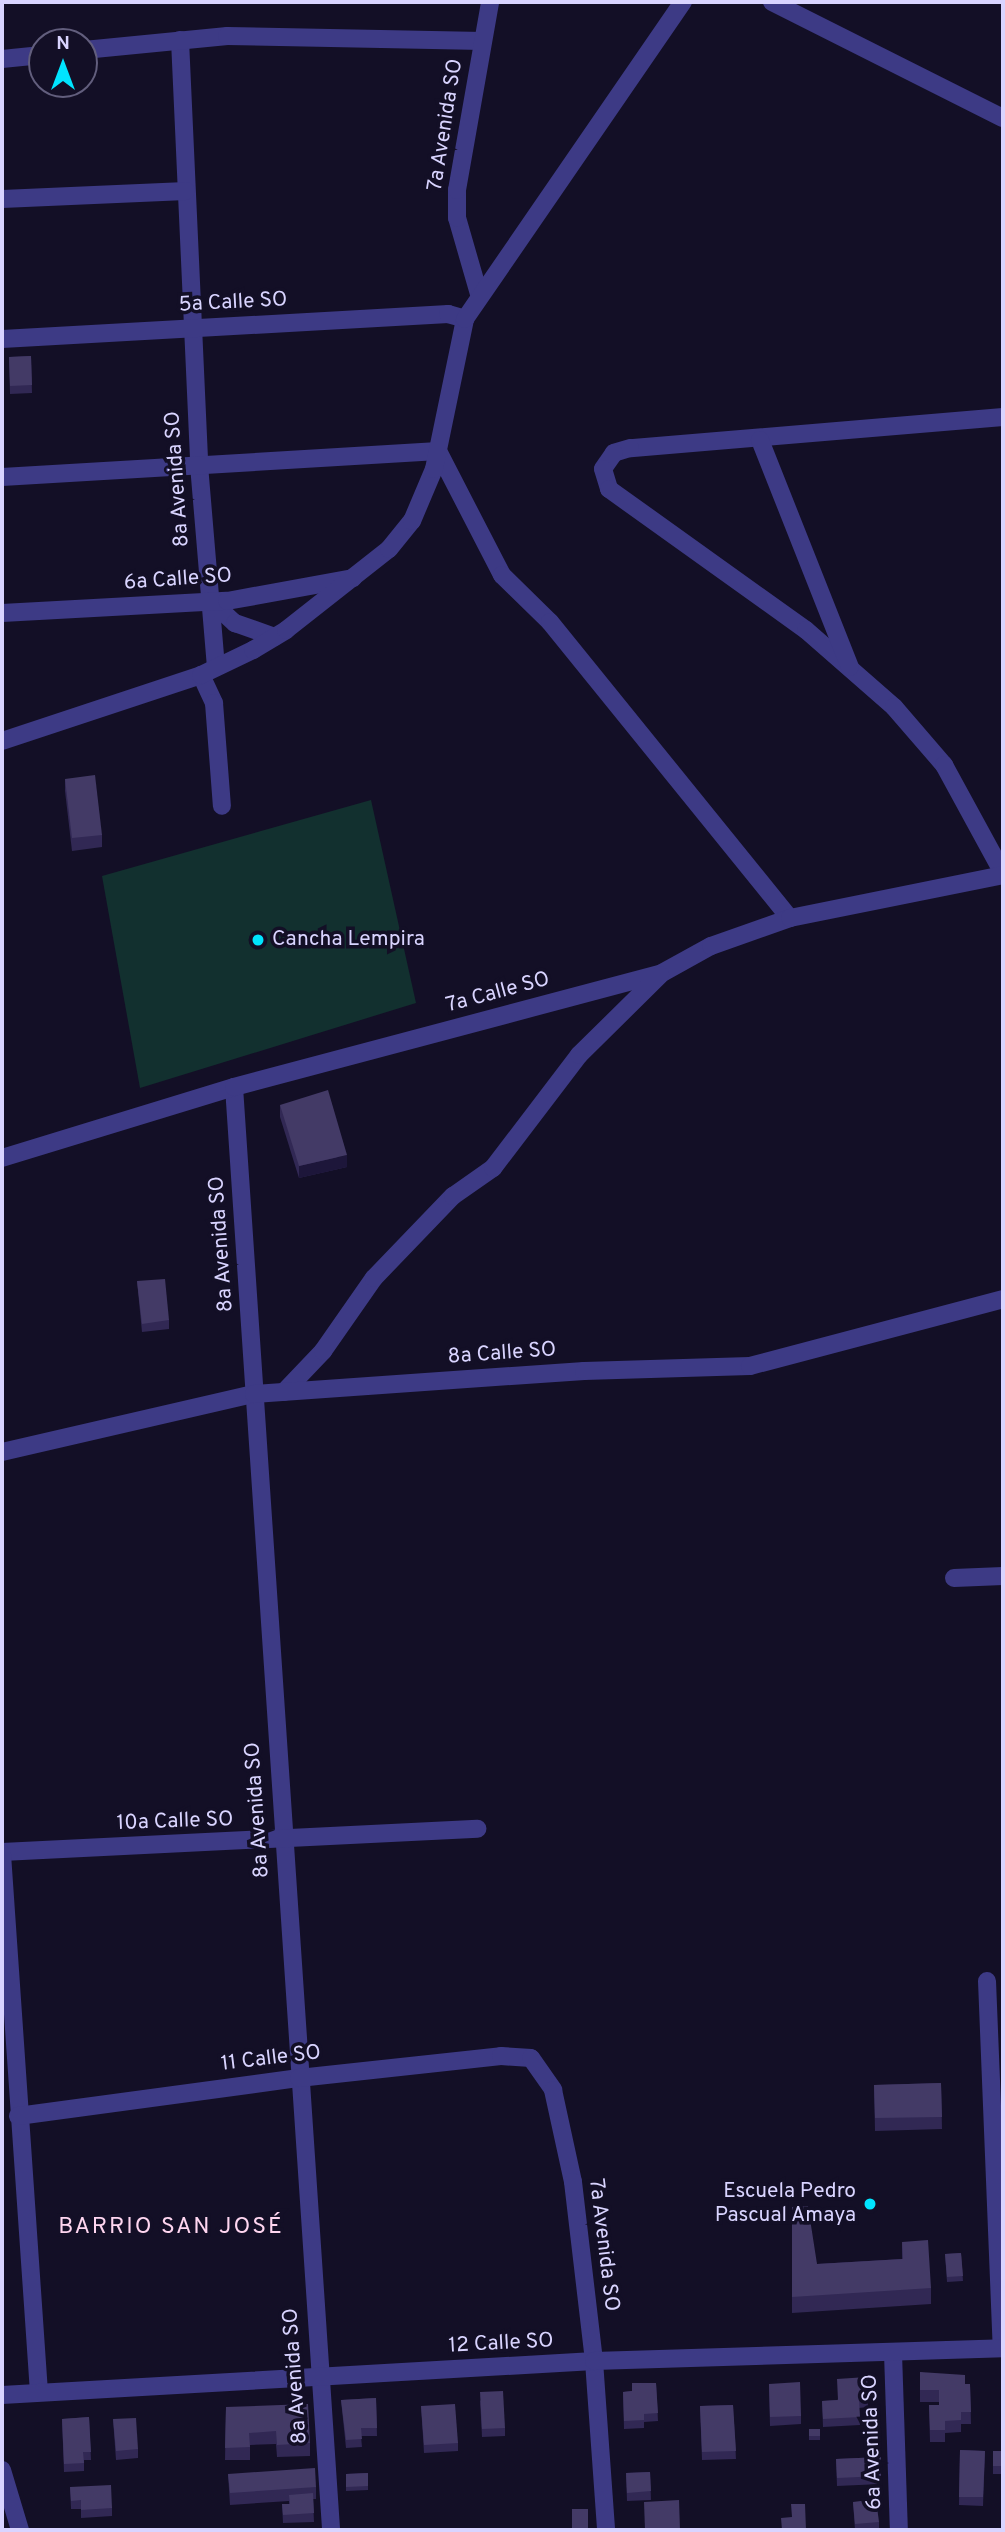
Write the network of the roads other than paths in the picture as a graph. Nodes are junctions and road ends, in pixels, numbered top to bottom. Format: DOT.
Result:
graph roads {
  1 [pos="490,2"];
  2 [pos="683,2"];
  3 [pos="772,2"];
  4 [pos="180,40"];
  5 [pos="483,41"];
  6 [pos="98,49"];
  7 [pos="28,56"];
  8 [pos="2,59"];
  9 [pos="1003,118"];
  10 [pos="186,191"];
  11 [pos="2,199"];
  12 [pos="479,294"];
  13 [pos="465,319"];
  14 [pos="192,328"];
  15 [pos="2,339"];
  16 [pos="1003,417"];
  17 [pos="760,440"];
  18 [pos="438,451"];
  19 [pos="198,465"];
  20 [pos="2,477"];
  21 [pos="356,577"];
  22 [pos="211,601"];
  23 [pos="2,614"];
  24 [pos="275,636"];
  25 [pos="852,670"];
  26 [pos="208,671"];
  27 [pos="2,741"];
  28 [pos="222,806"];
  29 [pos="1003,874"];
  30 [pos="790,918"];
  31 [pos="662,973"];
  32 [pos="234,1087"];
  33 [pos="2,1158"];
  34 [pos="1003,1299"];
  35 [pos="284,1392"];
  36 [pos="254,1394"];
  37 [pos="2,1452"];
  38 [pos="1003,1576"];
  39 [pos="954,1578"];
  40 [pos="477,1829"];
  41 [pos="283,1840"];
  42 [pos="2,1853"];
  43 [pos="987,1981"];
  44 [pos="531,2058"];
  45 [pos="299,2078"];
  46 [pos="18,2116"];
  47 [pos="1003,2348"];
  48 [pos="892,2353"];
  49 [pos="594,2361"];
  50 [pos="318,2376"];
  51 [pos="39,2392"];
  52 [pos="2,2395"];
  53 [pos="2,2470"];
  54 [pos="20,2530"];
  55 [pos="331,2530"];
  56 [pos="606,2530"];
  57 [pos="899,2530"];
  1 -- 5 [label="street, 7a Avenida SO"];
  2 -- 12 [label="street"];
  3 -- 9 [label="street"];
  4 -- 5 [label="street"];
  4 -- 6 [label="street"];
  4 -- 10 [label="street, 8a Avenida SO"];
  5 -- 12 [label="street, 7a Avenida SO"];
  7 -- 8 [label="street"];
  10 -- 11 [label="street"];
  10 -- 14 [label="street, 8a Avenida SO"];
  12 -- 13 [label="street"];
  13 -- 14 [label="street, 5a Calle SO"];
  13 -- 18 [label="street"];
  14 -- 15 [label="street, 5a Calle SO"];
  14 -- 19 [label="street, 8a Avenida SO"];
  16 -- 17 [label="street"];
  17 -- 25 [label="street"];
  17 -- 25 [label="street"];
  18 -- 19 [label="street"];
  18 -- 21 [label="street"];
  18 -- 30 [label="street"];
  19 -- 20 [label="street"];
  19 -- 22 [label="street, 8a Avenida SO"];
  21 -- 22 [label="street, 6a Calle SO"];
  21 -- 24 [label="street"];
  22 -- 23 [label="street, 6a Calle SO"];
  22 -- 24 [label="street"];
  22 -- 26 [label="street, 8a Avenida SO"];
  24 -- 26 [label="street"];
  25 -- 29 [label="street"];
  26 -- 27 [label="street"];
  26 -- 28 [label="street, 8a Avenida SO"];
  29 -- 30 [label="street, 7a Calle SO"];
  30 -- 31 [label="street, 7a Calle SO"];
  31 -- 32 [label="street, 7a Calle SO"];
  31 -- 35 [label="street"];
  32 -- 33 [label="street, 7a Calle SO"];
  32 -- 36 [label="street, 8a Avenida SO"];
  34 -- 35 [label="street, 8a Calle SO"];
  35 -- 36 [label="street, 8a Calle SO"];
  36 -- 37 [label="street, 8a Calle SO"];
  36 -- 41 [label="street, 8a Avenida SO"];
  38 -- 39 [label="street"];
  40 -- 41 [label="street, 10a Calle SO"];
  41 -- 42 [label="street, 10a Calle SO"];
  41 -- 45 [label="street, 8a Avenida SO"];
  42 -- 46 [label="street"];
  43 -- 47 [label="street"];
  44 -- 45 [label="street, 11 Calle SO"];
  44 -- 49 [label="street, 7a Avenida SO"];
  45 -- 46 [label="street, 11 Calle SO"];
  45 -- 50 [label="street, 8a Avenida SO"];
  46 -- 51 [label="street"];
  47 -- 48 [label="street, 12 Calle SO"];
  48 -- 49 [label="street, 12 Calle SO"];
  48 -- 57 [label="street, 6a Avenida SO"];
  49 -- 50 [label="street, 12 Calle SO"];
  49 -- 56 [label="street, 7a Avenida SO"];
  50 -- 51 [label="street, 12 Calle SO"];
  50 -- 55 [label="street, 8a Avenida SO"];
  51 -- 52 [label="street, 12 Calle SO"];
  53 -- 54 [label="street"];
}
